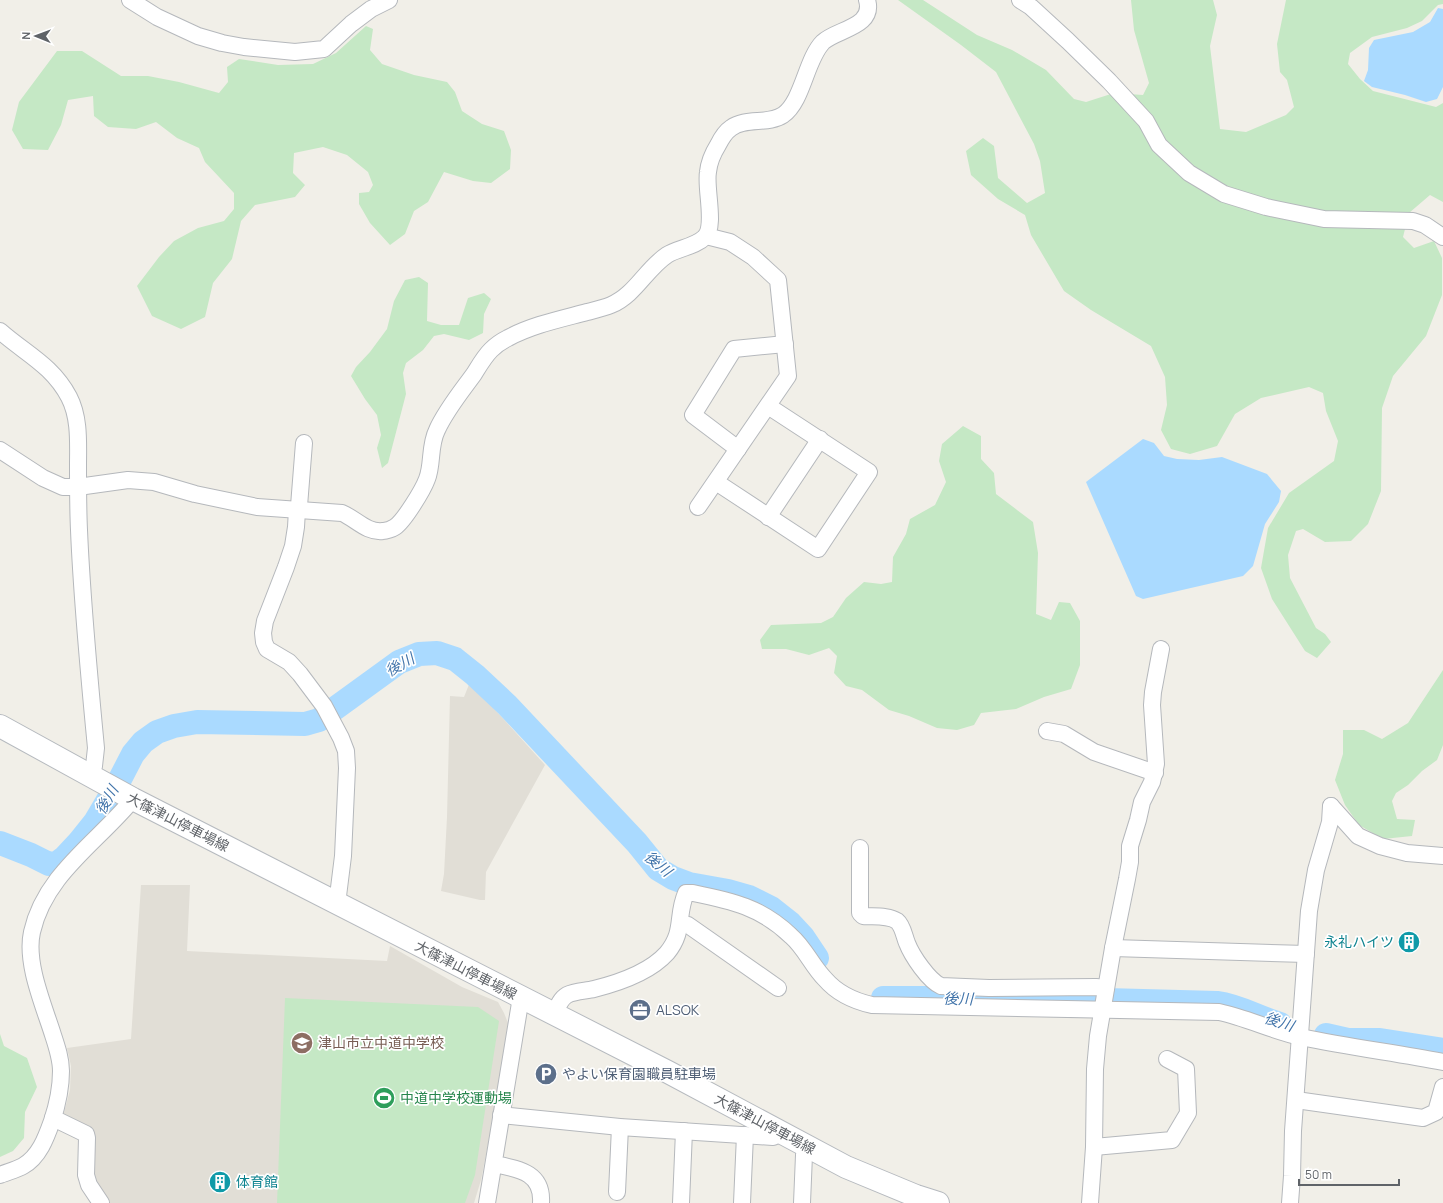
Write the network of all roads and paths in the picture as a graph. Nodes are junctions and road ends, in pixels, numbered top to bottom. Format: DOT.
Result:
graph roads {
  1 [pos="130,0"];
  2 [pos="389,0"];
  3 [pos="867,0"];
  4 [pos="1020,0"];
  5 [pos="706,236"];
  6 [pos="1443,237"];
  7 [pos="0,331"];
  8 [pos="786,344"];
  9 [pos="768,406"];
  10 [pos="820,439"];
  11 [pos="304,443"];
  12 [pos="738,449"];
  13 [pos="0,450"];
  14 [pos="716,482"];
  15 [pos="78,487"];
  16 [pos="698,507"];
  17 [pos="297,510"];
  18 [pos="768,517"];
  19 [pos="1161,648"];
  20 [pos="0,726"];
  21 [pos="1047,731"];
  22 [pos="1155,773"];
  23 [pos="98,779"];
  24 [pos="129,796"];
  25 [pos="860,848"];
  26 [pos="1443,856"];
  27 [pos="336,903"];
  28 [pos="680,924"];
  29 [pos="1113,948"];
  30 [pos="1306,954"];
  31 [pos="778,988"];
  32 [pos="521,997"];
  33 [pos="1104,1000"];
  34 [pos="554,1015"];
  35 [pos="1301,1030"];
  36 [pos="1167,1059"];
  37 [pos="1443,1062"];
  38 [pos="1443,1088"];
  39 [pos="1296,1100"];
  40 [pos="501,1115"];
  41 [pos="53,1118"];
  42 [pos="620,1126"];
  43 [pos="684,1131"];
  44 [pos="782,1133"];
  45 [pos="745,1135"];
  46 [pos="807,1147"];
  47 [pos="1094,1147"];
  48 [pos="494,1164"];
  49 [pos="0,1175"];
  50 [pos="617,1192"];
  51 [pos="101,1203"];
  52 [pos="487,1203"];
  53 [pos="541,1203"];
  54 [pos="681,1203"];
  55 [pos="742,1203"];
  56 [pos="802,1203"];
  57 [pos="938,1203"];
  58 [pos="1090,1203"];
  59 [pos="1290,1203"];
  1 -- 2 [label="street"];
  3 -- 5 [label="street"];
  4 -- 6 [label="street"];
  5 -- 8 [label="street"];
  5 -- 17 [label="street"];
  7 -- 15 [label="street"];
  8 -- 9 [label="street"];
  8 -- 12 [label="street"];
  9 -- 10 [label="street"];
  9 -- 12 [label="street"];
  10 -- 18 [label="street"];
  10 -- 18 [label="street"];
  11 -- 17 [label="street"];
  12 -- 14 [label="street"];
  13 -- 15 [label="street"];
  14 -- 16 [label="street"];
  14 -- 18 [label="street"];
  15 -- 17 [label="street"];
  15 -- 23 [label="street"];
  17 -- 27 [label="street"];
  19 -- 22 [label="street"];
  20 -- 23 [label="main road, 大篠津山停車場線"];
  21 -- 22 [label="street"];
  22 -- 29 [label="street"];
  23 -- 24 [label="main road, 大篠津山停車場線"];
  24 -- 27 [label="main road, 大篠津山停車場線"];
  24 -- 41 [label="street"];
  25 -- 33 [label="street"];
  26 -- 30 [label="street"];
  27 -- 32 [label="main road, 大篠津山停車場線"];
  28 -- 31 [label="street"];
  28 -- 33 [label="street"];
  28 -- 34 [label="street"];
  29 -- 30 [label="street"];
  29 -- 33 [label="street"];
  30 -- 35 [label="street"];
  32 -- 34 [label="main road, 大篠津山停車場線"];
  32 -- 40 [label="street"];
  33 -- 35 [label="street"];
  33 -- 47 [label="street"];
  34 -- 44 [label="main road, 大篠津山停車場線"];
  35 -- 37 [label="street"];
  35 -- 39 [label="street"];
  36 -- 47 [label="street"];
  38 -- 39 [label="street"];
  39 -- 59 [label="street"];
  40 -- 42 [label="street"];
  40 -- 48 [label="street"];
  41 -- 49 [label="street"];
  41 -- 51 [label="street"];
  42 -- 43 [label="street"];
  42 -- 50 [label="street"];
  43 -- 45 [label="street"];
  43 -- 54 [label="street"];
  44 -- 45 [label="street"];
  44 -- 46 [label="main road, 大篠津山停車場線"];
  45 -- 55 [label="street"];
  46 -- 56 [label="street"];
  46 -- 57 [label="main road, 大篠津山停車場線"];
  47 -- 58 [label="street"];
  48 -- 52 [label="street"];
  48 -- 53 [label="street"];
}
